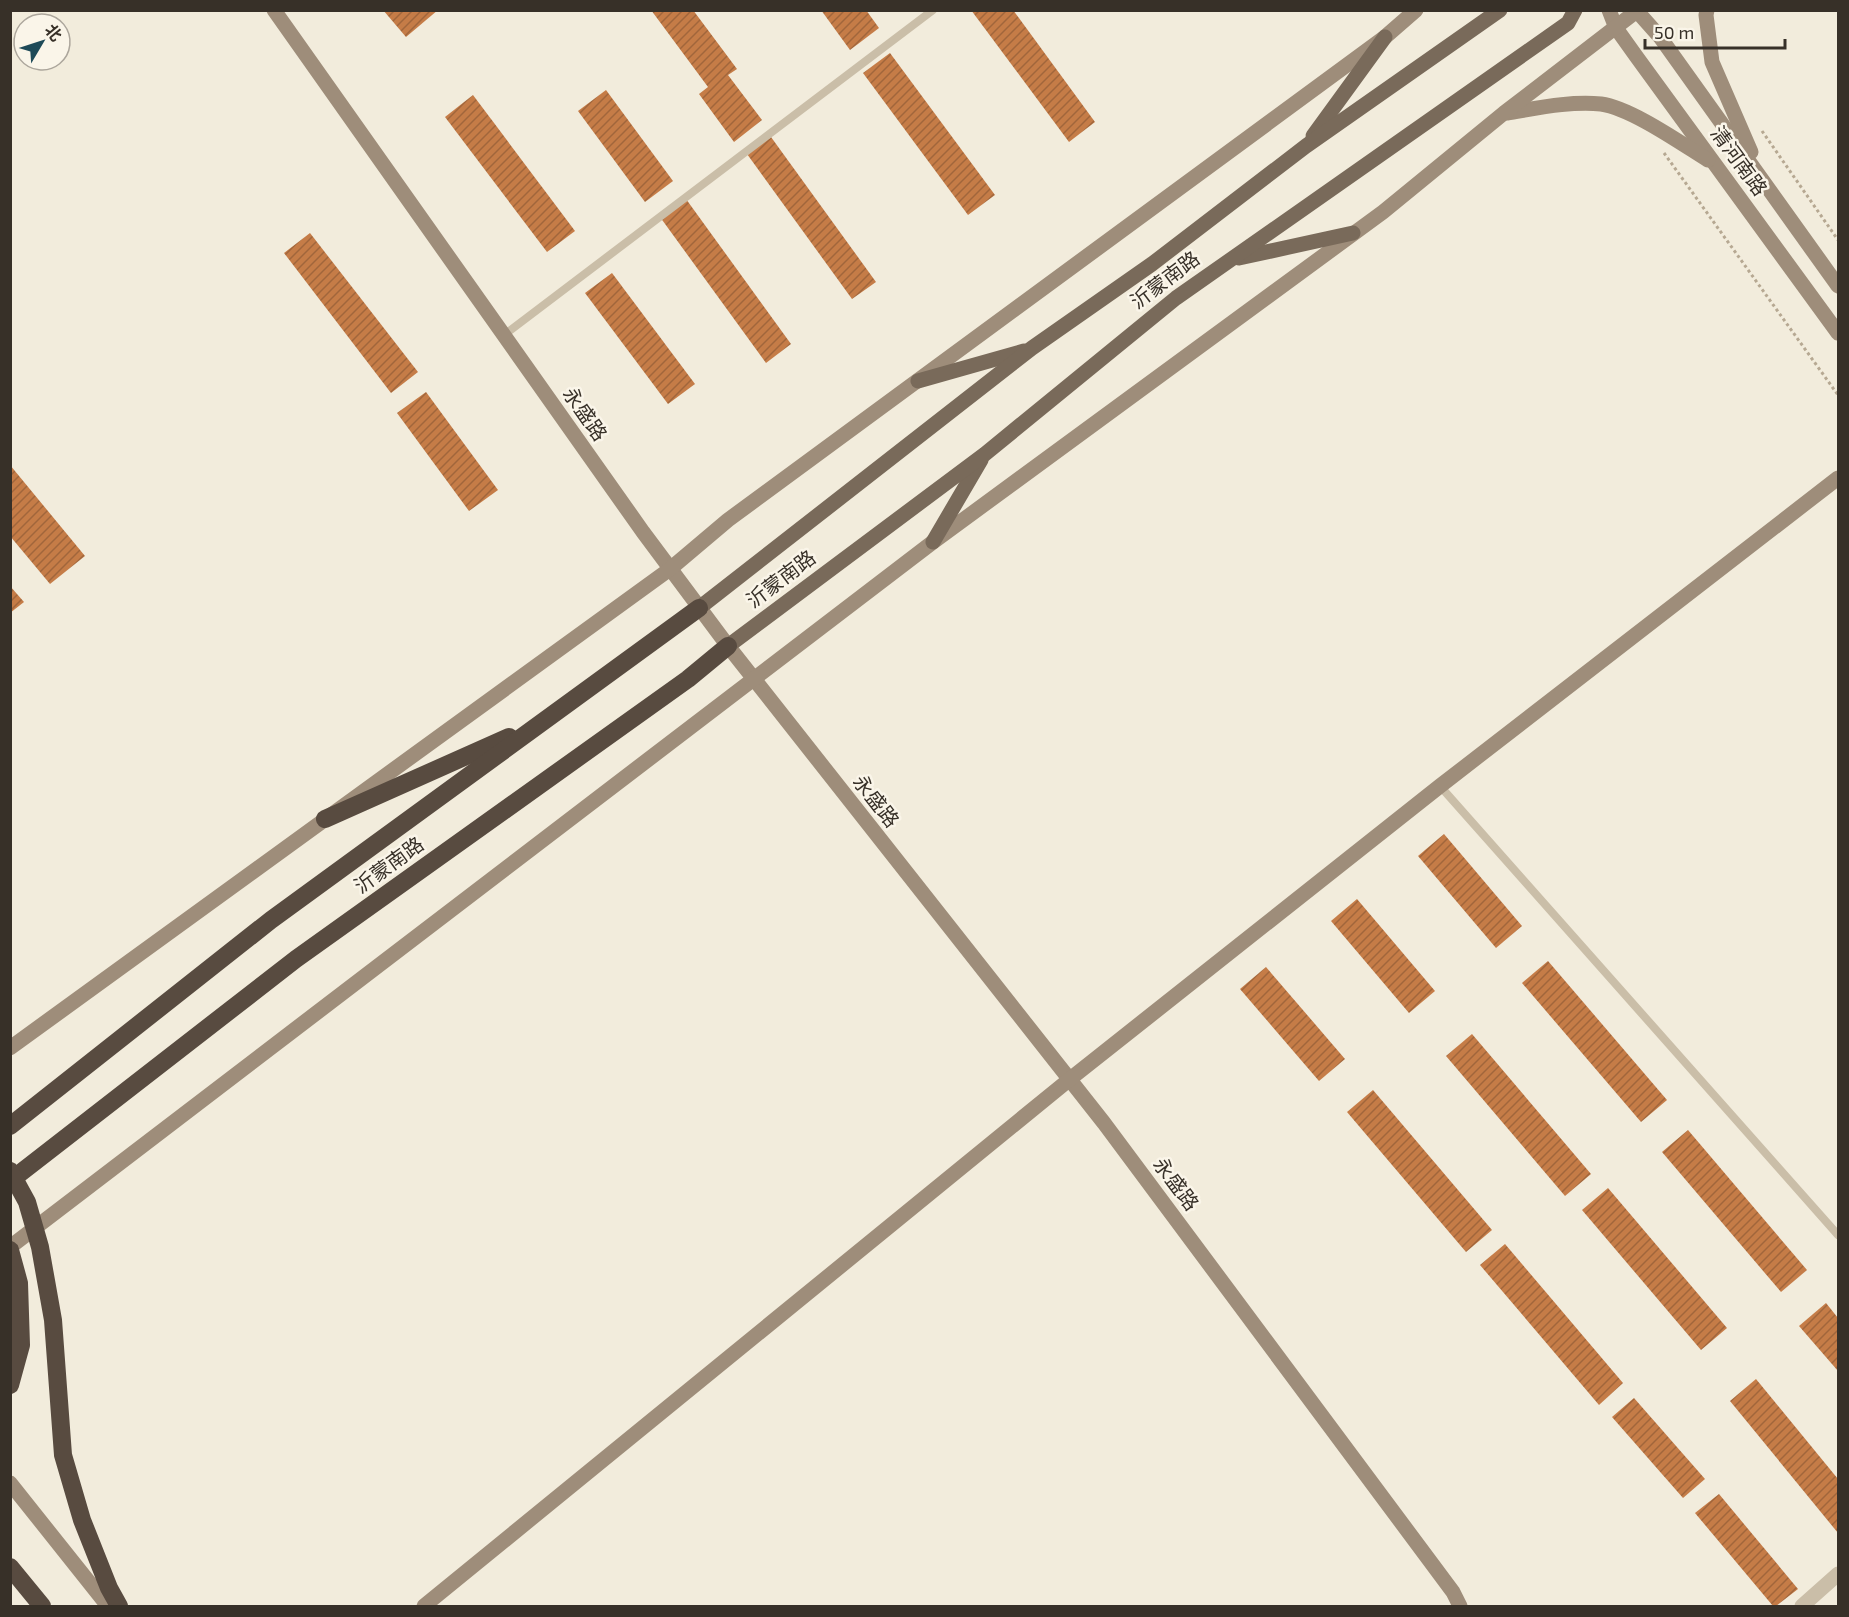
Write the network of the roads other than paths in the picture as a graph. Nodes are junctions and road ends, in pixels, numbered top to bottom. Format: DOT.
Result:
graph roads {
  1 [pos="274,10"];
  2 [pos="933,10"];
  3 [pos="1416,10"];
  4 [pos="1500,10"];
  5 [pos="1575,10"];
  6 [pos="1610,10"];
  7 [pos="1707,10"];
  8 [pos="1637,11"];
  9 [pos="1616,28"];
  10 [pos="1385,36"];
  11 [pos="1504,113"];
  12 [pos="1306,146"];
  13 [pos="1716,165"];
  14 [pos="1762,179"];
  15 [pos="1353,233"];
  16 [pos="1230,260"];
  17 [pos="1839,286"];
  18 [pos="1839,333"];
  19 [pos="504,335"];
  20 [pos="1032,348"];
  21 [pos="918,381"];
  22 [pos="985,454"];
  23 [pos="1839,478"];
  24 [pos="933,542"];
  25 [pos="670,568"];
  26 [pos="699,608"];
  27 [pos="728,646"];
  28 [pos="754,681"];
  29 [pos="541,723"];
  30 [pos="1440,786"];
  31 [pos="325,819"];
  32 [pos="10,1048"];
  33 [pos="1070,1079"];
  34 [pos="10,1126"];
  35 [pos="10,1171"];
  36 [pos="10,1181"];
  37 [pos="1839,1235"];
  38 [pos="10,1249"];
  39 [pos="10,1384"];
  40 [pos="10,1483"];
  41 [pos="10,1567"];
  42 [pos="1839,1574"];
  43 [pos="10,1581"];
  44 [pos="37,1604"];
  45 [pos="108,1606"];
  46 [pos="119,1606"];
  47 [pos="424,1606"];
  48 [pos="1462,1606"];
  49 [pos="1802,1606"];
  1 -- 19 [label="street, 永盛路"];
  2 -- 19 [label="lane"];
  3 -- 10 [label="street"];
  4 -- 12 [label="main road, 沂蒙南路"];
  5 -- 16 [label="main road, 沂蒙南路"];
  6 -- 9 [label="street, 清河南路"];
  7 -- 14 [label="street"];
  8 -- 9 [label="street"];
  8 -- 14 [label="street, 清河南路"];
  9 -- 11 [label="street"];
  9 -- 13 [label="street, 清河南路"];
  10 -- 12 [label="main road"];
  10 -- 21 [label="street"];
  11 -- 13 [label="street"];
  11 -- 15 [label="street"];
  12 -- 20 [label="main road, 沂蒙南路"];
  13 -- 18 [label="street, 清河南路"];
  14 -- 17 [label="street, 清河南路"];
  15 -- 16 [label="main road"];
  15 -- 24 [label="street"];
  16 -- 22 [label="main road, 沂蒙南路"];
  19 -- 25 [label="street, 永盛路"];
  20 -- 21 [label="main road"];
  20 -- 26 [label="main road, 沂蒙南路"];
  21 -- 25 [label="street"];
  22 -- 24 [label="main road"];
  22 -- 27 [label="main road, 沂蒙南路"];
  23 -- 30 [label="street"];
  24 -- 28 [label="street"];
  25 -- 26 [label="street, 永盛路"];
  25 -- 31 [label="street"];
  26 -- 27 [label="street, 永盛路"];
  26 -- 29 [label="highway, 沂蒙南路"];
  27 -- 28 [label="street, 永盛路"];
  27 -- 36 [label="highway, 沂蒙南路"];
  28 -- 33 [label="street, 永盛路"];
  28 -- 38 [label="street"];
  29 -- 31 [label="highway"];
  29 -- 34 [label="highway, 沂蒙南路"];
  30 -- 33 [label="street"];
  30 -- 37 [label="lane"];
  31 -- 32 [label="street"];
  33 -- 47 [label="street"];
  33 -- 48 [label="street, 永盛路"];
  35 -- 46 [label="highway, bridge"];
  38 -- 39 [label="highway"];
  40 -- 45 [label="street"];
  41 -- 44 [label="highway"];
  42 -- 49 [label="street"];
  43 -- 44 [label="street"];
}
